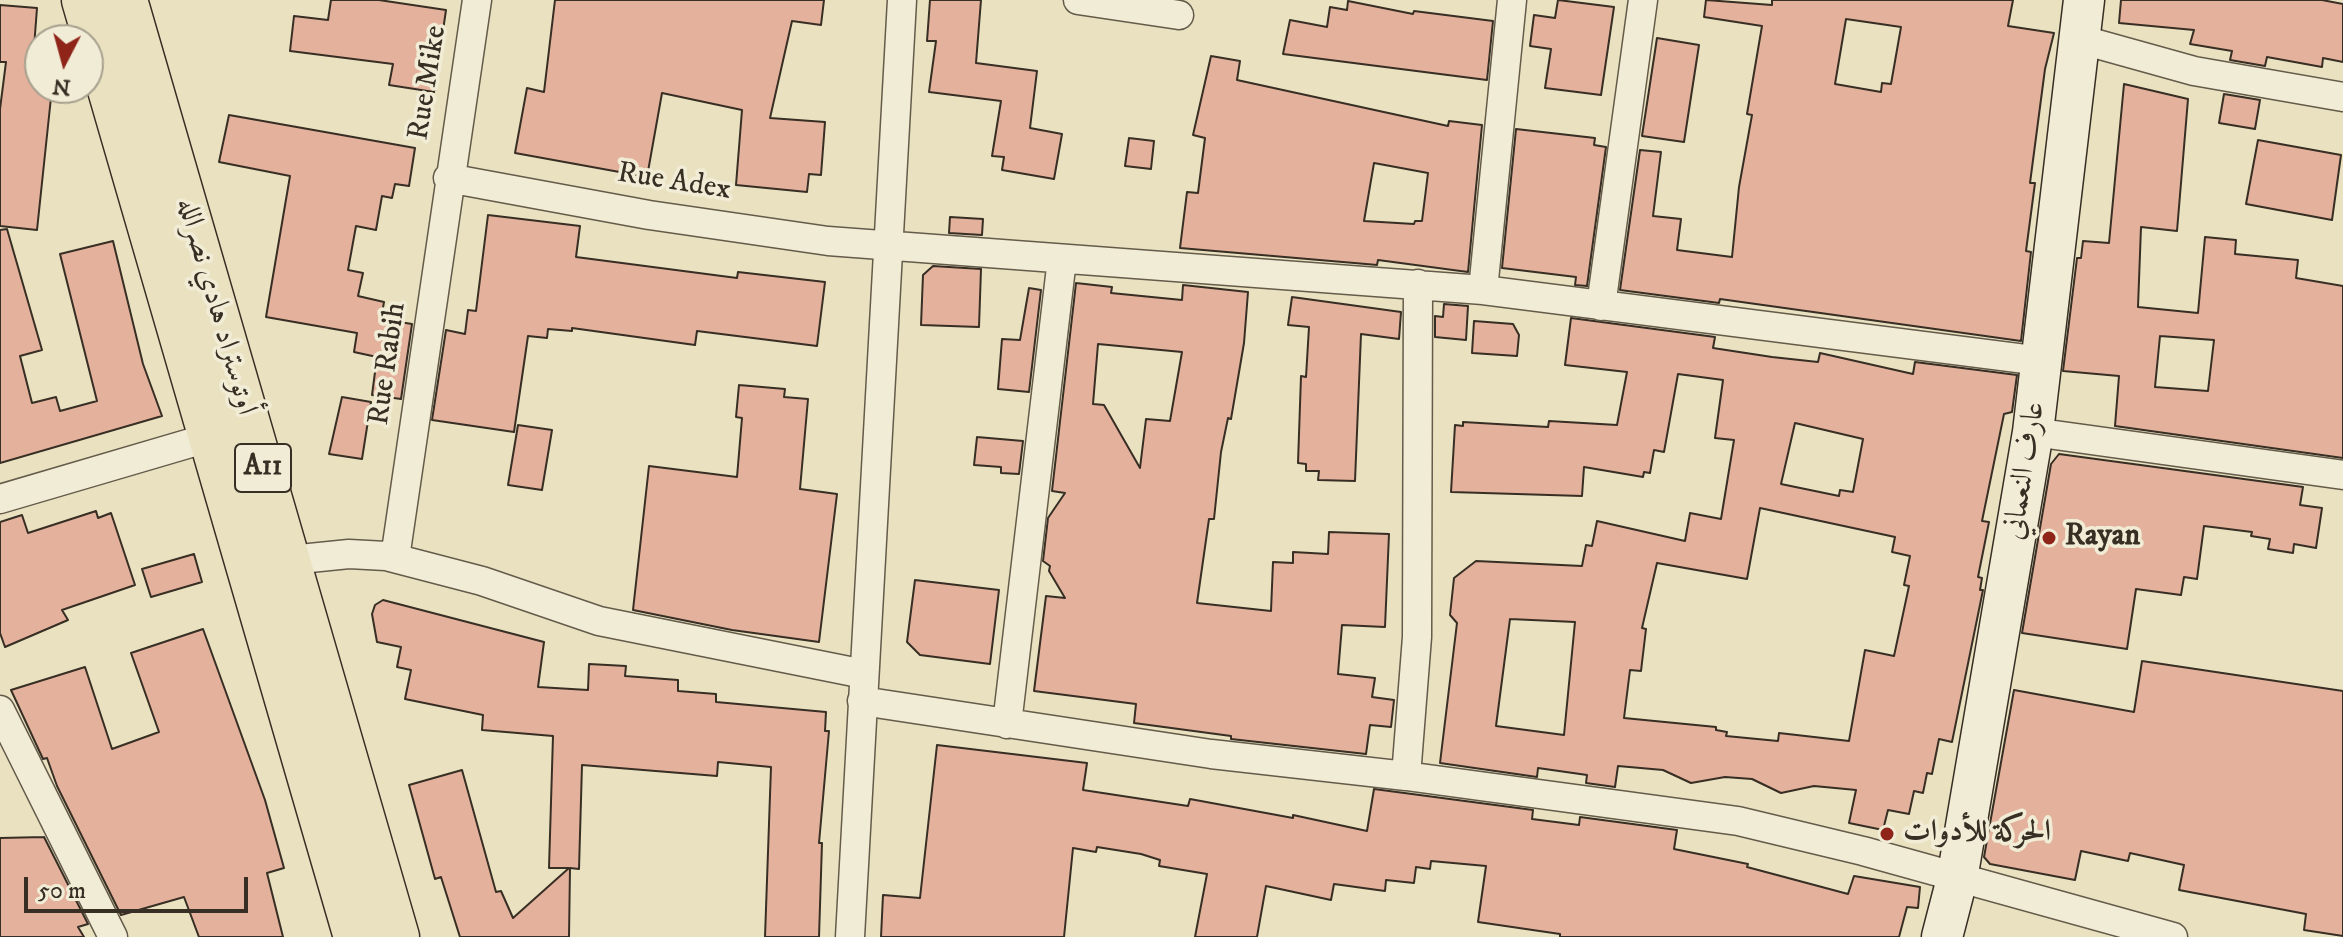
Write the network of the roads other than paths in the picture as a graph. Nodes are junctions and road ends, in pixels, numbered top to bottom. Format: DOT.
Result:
graph roads {
  1 [pos="84,0"];
  2 [pos="125,0"];
  3 [pos="477,0"];
  4 [pos="902,0"];
  5 [pos="1078,0"];
  6 [pos="1512,0"];
  7 [pos="1643,0"];
  8 [pos="1179,15"];
  9 [pos="2081,19"];
  10 [pos="2343,97"];
  11 [pos="448,178"];
  12 [pos="890,247"];
  13 [pos="1062,259"];
  14 [pos="1418,284"];
  15 [pos="1483,290"];
  16 [pos="1601,306"];
  17 [pos="2041,361"];
  18 [pos="2033,432"];
  19 [pos="211,437"];
  20 [pos="2343,475"];
  21 [pos="0,499"];
  22 [pos="395,558"];
  23 [pos="290,560"];
  24 [pos="863,687"];
  25 [pos="0,710"];
  26 [pos="1007,724"];
  27 [pos="1406,776"];
  28 [pos="1957,879"];
  29 [pos="113,937"];
  30 [pos="356,937"];
  31 [pos="397,937"];
  32 [pos="850,937"];
  33 [pos="1942,937"];
  34 [pos="2173,937"];
  1 -- 19 [label="highway, أوتوستراد هادي نصرالله / A11"];
  2 -- 23 [label="highway, أوتوستراد هادي نصرالله / A11"];
  3 -- 11 [label="street, Rue Mike"];
  4 -- 12 [label="street"];
  5 -- 8 [label="street"];
  6 -- 15 [label="street"];
  7 -- 16 [label="street"];
  9 -- 10 [label="street"];
  9 -- 17 [label="street, عارف النعماني"];
  11 -- 12 [label="street, Rue Adex"];
  11 -- 22 [label="street, Rue Rabih"];
  12 -- 13 [label="street, Rue Adex"];
  12 -- 24 [label="street"];
  13 -- 14 [label="street, Rue Adex"];
  13 -- 26 [label="street"];
  14 -- 15 [label="street, Rue Adex"];
  14 -- 27 [label="street"];
  15 -- 16 [label="street, Rue Adex"];
  16 -- 17 [label="street, Rue Adex"];
  17 -- 18 [label="street, عارف النعماني"];
  18 -- 20 [label="street"];
  18 -- 28 [label="street, عارف النعماني"];
  19 -- 21 [label="street"];
  19 -- 30 [label="highway, أوتوستراد هادي نصرالله / A11"];
  22 -- 23 [label="street"];
  22 -- 24 [label="street"];
  23 -- 31 [label="highway, أوتوستراد هادي نصرالله / A11"];
  24 -- 26 [label="street"];
  24 -- 32 [label="street"];
  25 -- 29 [label="street"];
  26 -- 27 [label="street"];
  27 -- 28 [label="street"];
  28 -- 33 [label="street, عارف النعماني"];
  28 -- 34 [label="street"];
}
